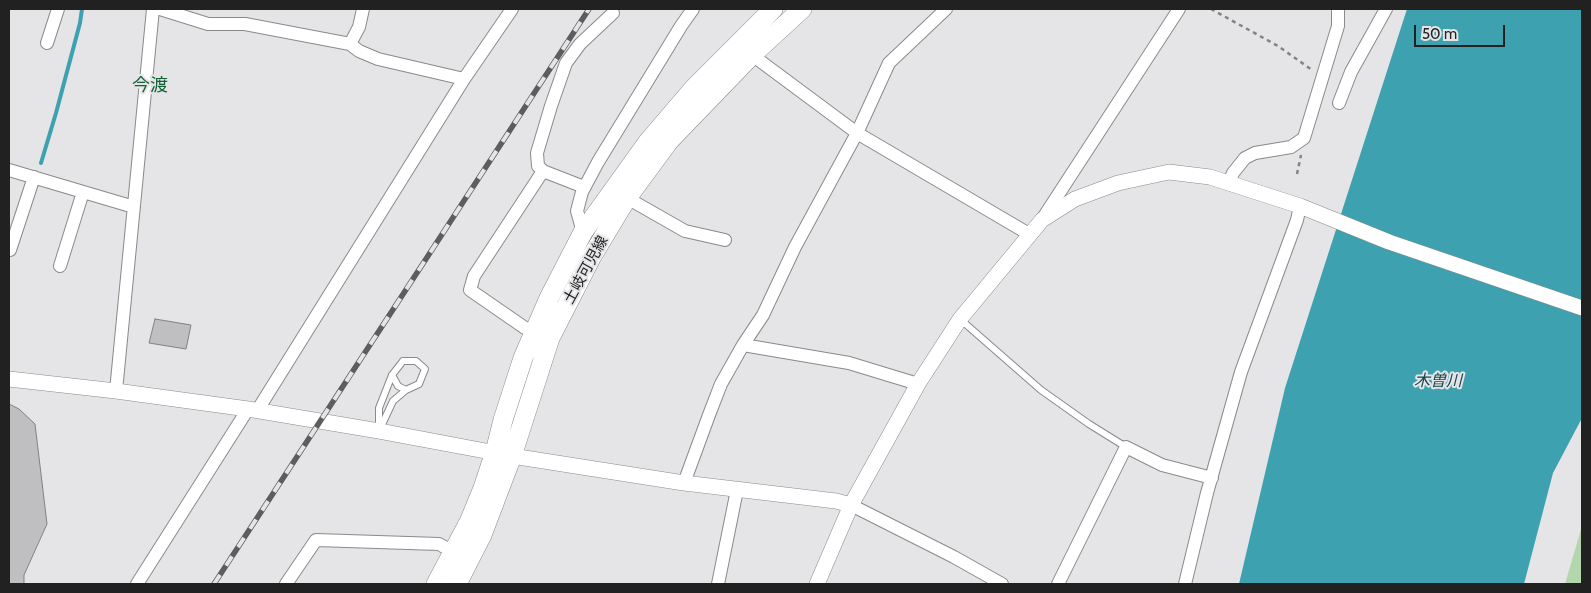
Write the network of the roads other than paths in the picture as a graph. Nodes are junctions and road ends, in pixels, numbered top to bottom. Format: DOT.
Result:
graph roads {
  1 [pos="58,9"];
  2 [pos="153,9"];
  3 [pos="160,9"];
  4 [pos="362,9"];
  5 [pos="512,9"];
  6 [pos="693,9"];
  7 [pos="773,9"];
  8 [pos="802,9"];
  9 [pos="946,9"];
  10 [pos="1179,9"];
  11 [pos="1338,9"];
  12 [pos="1386,9"];
  13 [pos="613,13"];
  14 [pos="47,43"];
  15 [pos="350,44"];
  16 [pos="752,55"];
  17 [pos="464,79"];
  18 [pos="1339,104"];
  19 [pos="857,133"];
  20 [pos="9,170"];
  21 [pos="544,171"];
  22 [pos="34,177"];
  23 [pos="1229,183"];
  24 [pos="584,187"];
  25 [pos="83,192"];
  26 [pos="627,198"];
  27 [pos="1300,206"];
  28 [pos="134,207"];
  29 [pos="1042,220"];
  30 [pos="583,232"];
  31 [pos="1029,234"];
  32 [pos="725,240"];
  33 [pos="10,250"];
  34 [pos="60,266"];
  35 [pos="1582,308"];
  36 [pos="960,319"];
  37 [pos="535,330"];
  38 [pos="743,345"];
  39 [pos="392,375"];
  40 [pos="9,379"];
  41 [pos="918,384"];
  42 [pos="406,390"];
  43 [pos="116,391"];
  44 [pos="252,410"];
  45 [pos="379,431"];
  46 [pos="1126,447"];
  47 [pos="504,454"];
  48 [pos="1212,478"];
  49 [pos="684,483"];
  50 [pos="737,490"];
  51 [pos="851,505"];
  52 [pos="453,552"];
  53 [pos="137,584"];
  54 [pos="286,584"];
  55 [pos="436,584"];
  56 [pos="457,584"];
  57 [pos="718,584"];
  58 [pos="817,584"];
  59 [pos="1002,584"];
  60 [pos="1058,584"];
  61 [pos="1186,584"];
  1 -- 14 [label="street"];
  2 -- 28 [label="street"];
  3 -- 15 [label="street"];
  4 -- 15 [label="street"];
  5 -- 17 [label="street"];
  6 -- 24 [label="street"];
  7 -- 30 [label="main road, 土岐可児線"];
  8 -- 16 [label="main road, 土岐可児線"];
  9 -- 19 [label="street"];
  10 -- 29 [label="street"];
  11 -- 23 [label="street"];
  12 -- 18 [label="street"];
  13 -- 21 [label="street"];
  15 -- 17 [label="street"];
  16 -- 19 [label="street"];
  16 -- 26 [label="main road, 土岐可児線"];
  17 -- 44 [label="street"];
  19 -- 31 [label="street"];
  19 -- 38 [label="street"];
  20 -- 22 [label="street"];
  21 -- 24 [label="street"];
  21 -- 37 [label="street"];
  22 -- 25 [label="street"];
  22 -- 33 [label="street"];
  23 -- 27 [label="street"];
  23 -- 29 [label="street"];
  24 -- 30 [label="street"];
  25 -- 28 [label="street"];
  25 -- 34 [label="street"];
  26 -- 32 [label="street"];
  26 -- 47 [label="main road, 土岐可児線"];
  27 -- 35 [label="street"];
  27 -- 48 [label="street"];
  28 -- 43 [label="street"];
  29 -- 31 [label="street"];
  30 -- 37 [label="main road, 土岐可児線"];
  31 -- 36 [label="street"];
  36 -- 41 [label="street"];
  36 -- 46 [label="lane"];
  37 -- 47 [label="main road, 土岐可児線"];
  38 -- 41 [label="street"];
  38 -- 49 [label="street"];
  39 -- 42 [label="lane"];
  39 -- 42 [label="lane"];
  39 -- 45 [label="lane"];
  40 -- 43 [label="street"];
  41 -- 51 [label="street"];
  42 -- 45 [label="lane"];
  43 -- 44 [label="street"];
  44 -- 45 [label="street"];
  44 -- 53 [label="street"];
  45 -- 47 [label="street"];
  46 -- 48 [label="street"];
  46 -- 60 [label="street"];
  47 -- 49 [label="street"];
  47 -- 52 [label="main road, 土岐可児線"];
  47 -- 56 [label="main road, 土岐可児線"];
  48 -- 61 [label="street"];
  49 -- 50 [label="street"];
  50 -- 51 [label="street"];
  50 -- 57 [label="street"];
  51 -- 58 [label="street"];
  51 -- 59 [label="street"];
  52 -- 54 [label="street"];
  52 -- 55 [label="main road, 土岐可児線"];
}
